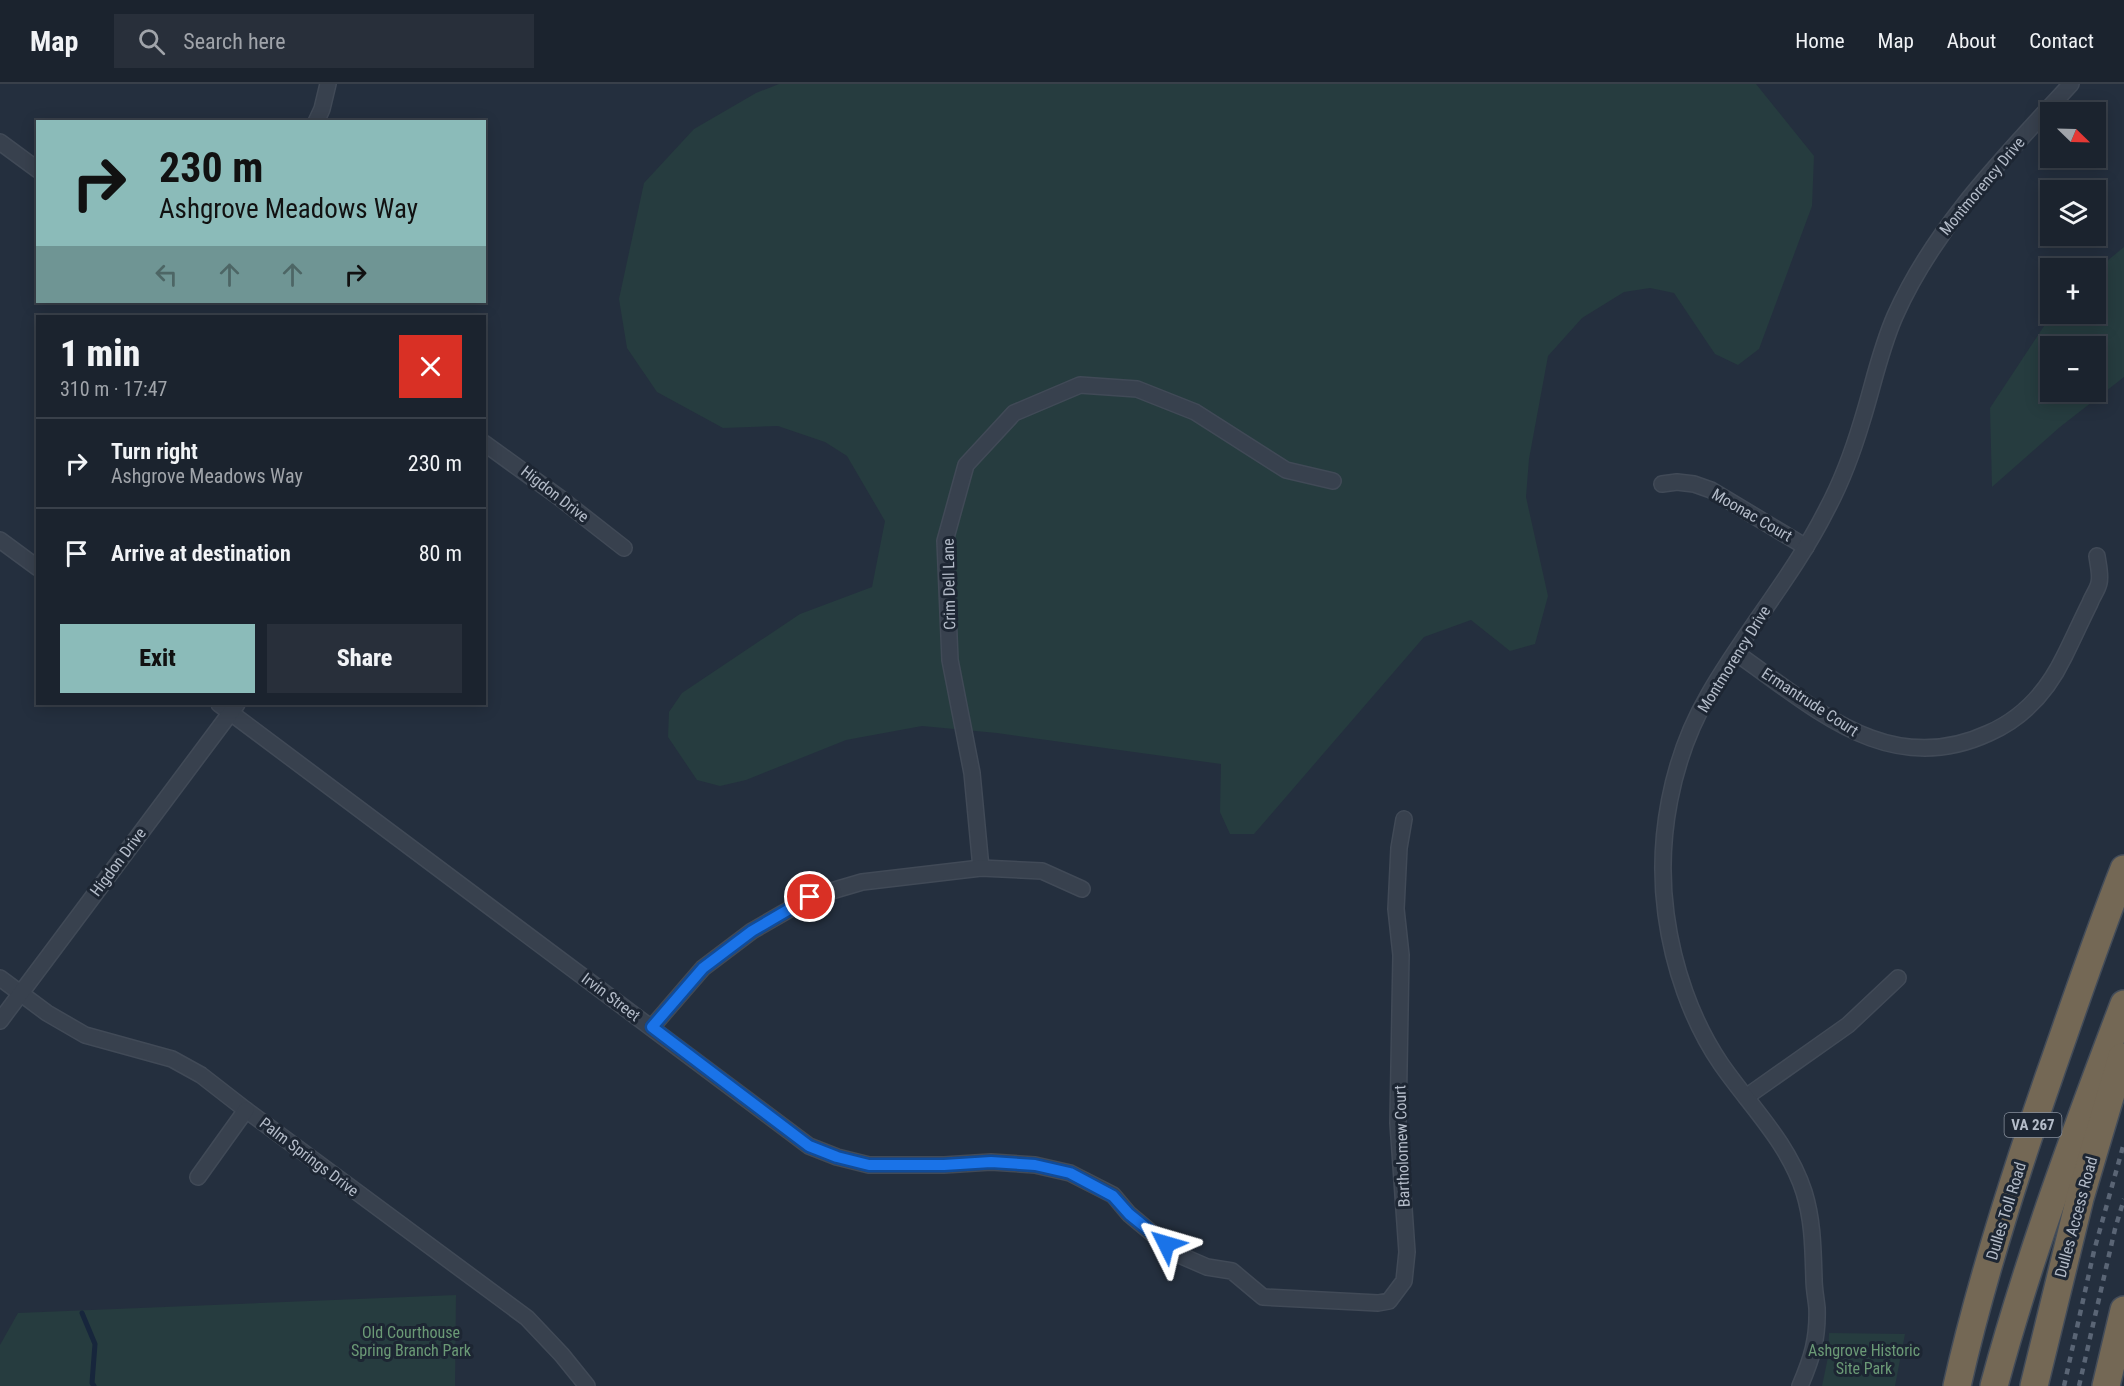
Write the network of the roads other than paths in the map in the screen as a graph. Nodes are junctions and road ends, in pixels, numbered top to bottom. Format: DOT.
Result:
graph roads {
  1 [pos="328,84"];
  2 [pos="2072,84"];
  3 [pos="317,120"];
  4 [pos="0,142"];
  5 [pos="36,169"];
  6 [pos="486,444"];
  7 [pos="1333,481"];
  8 [pos="1662,484"];
  9 [pos="0,540"];
  10 [pos="1806,547"];
  11 [pos="624,548"];
  12 [pos="2097,556"];
  13 [pos="36,567"];
  14 [pos="1736,653"];
  15 [pos="229,706"];
  16 [pos="1404,819"];
  17 [pos="981,868"];
  18 [pos="2124,869"];
  19 [pos="1082,889"];
  20 [pos="0,978"];
  21 [pos="1898,978"];
  22 [pos="21,993"];
  23 [pos="2124,1004"];
  24 [pos="0,1022"];
  25 [pos="652,1027"];
  26 [pos="2124,1050"];
  27 [pos="1746,1097"];
  28 [pos="246,1110"];
  29 [pos="198,1177"];
  30 [pos="1232,1270"];
  31 [pos="2124,1310"];
  32 [pos="587,1386"];
  33 [pos="1800,1386"];
  34 [pos="1957,1386"];
  35 [pos="1994,1386"];
  36 [pos="2034,1386"];
  37 [pos="2106,1386"];
  1 -- 3 [label="street"];
  2 -- 10 [label="street, Montmorency Drive"];
  4 -- 5 [label="street"];
  6 -- 11 [label="street, Higdon Drive"];
  7 -- 17 [label="street, Crim Dell Lane"];
  8 -- 10 [label="street, Moonac Court"];
  9 -- 13 [label="street"];
  10 -- 14 [label="street, Montmorency Drive"];
  12 -- 14 [label="street, Ermantrude Court"];
  14 -- 27 [label="street, Montmorency Drive"];
  15 -- 22 [label="street, Higdon Drive"];
  15 -- 25 [label="street, Irvin Street"];
  16 -- 30 [label="street, Bartholomew Court"];
  17 -- 19 [label="street"];
  17 -- 25 [label="street"];
  18 -- 34 [label="highway, Dulles Toll Road / VA 267"];
  20 -- 22 [label="street, Palm Springs Drive"];
  21 -- 27 [label="street"];
  22 -- 24 [label="street, Higdon Drive"];
  22 -- 28 [label="street, Palm Springs Drive"];
  23 -- 35 [label="highway"];
  25 -- 30 [label="street, Irvin Street"];
  26 -- 36 [label="highway, Dulles Access Road"];
  27 -- 33 [label="street, Montmorency Drive"];
  28 -- 29 [label="street"];
  28 -- 32 [label="street, Palm Springs Drive"];
  31 -- 37 [label="highway"];
}
